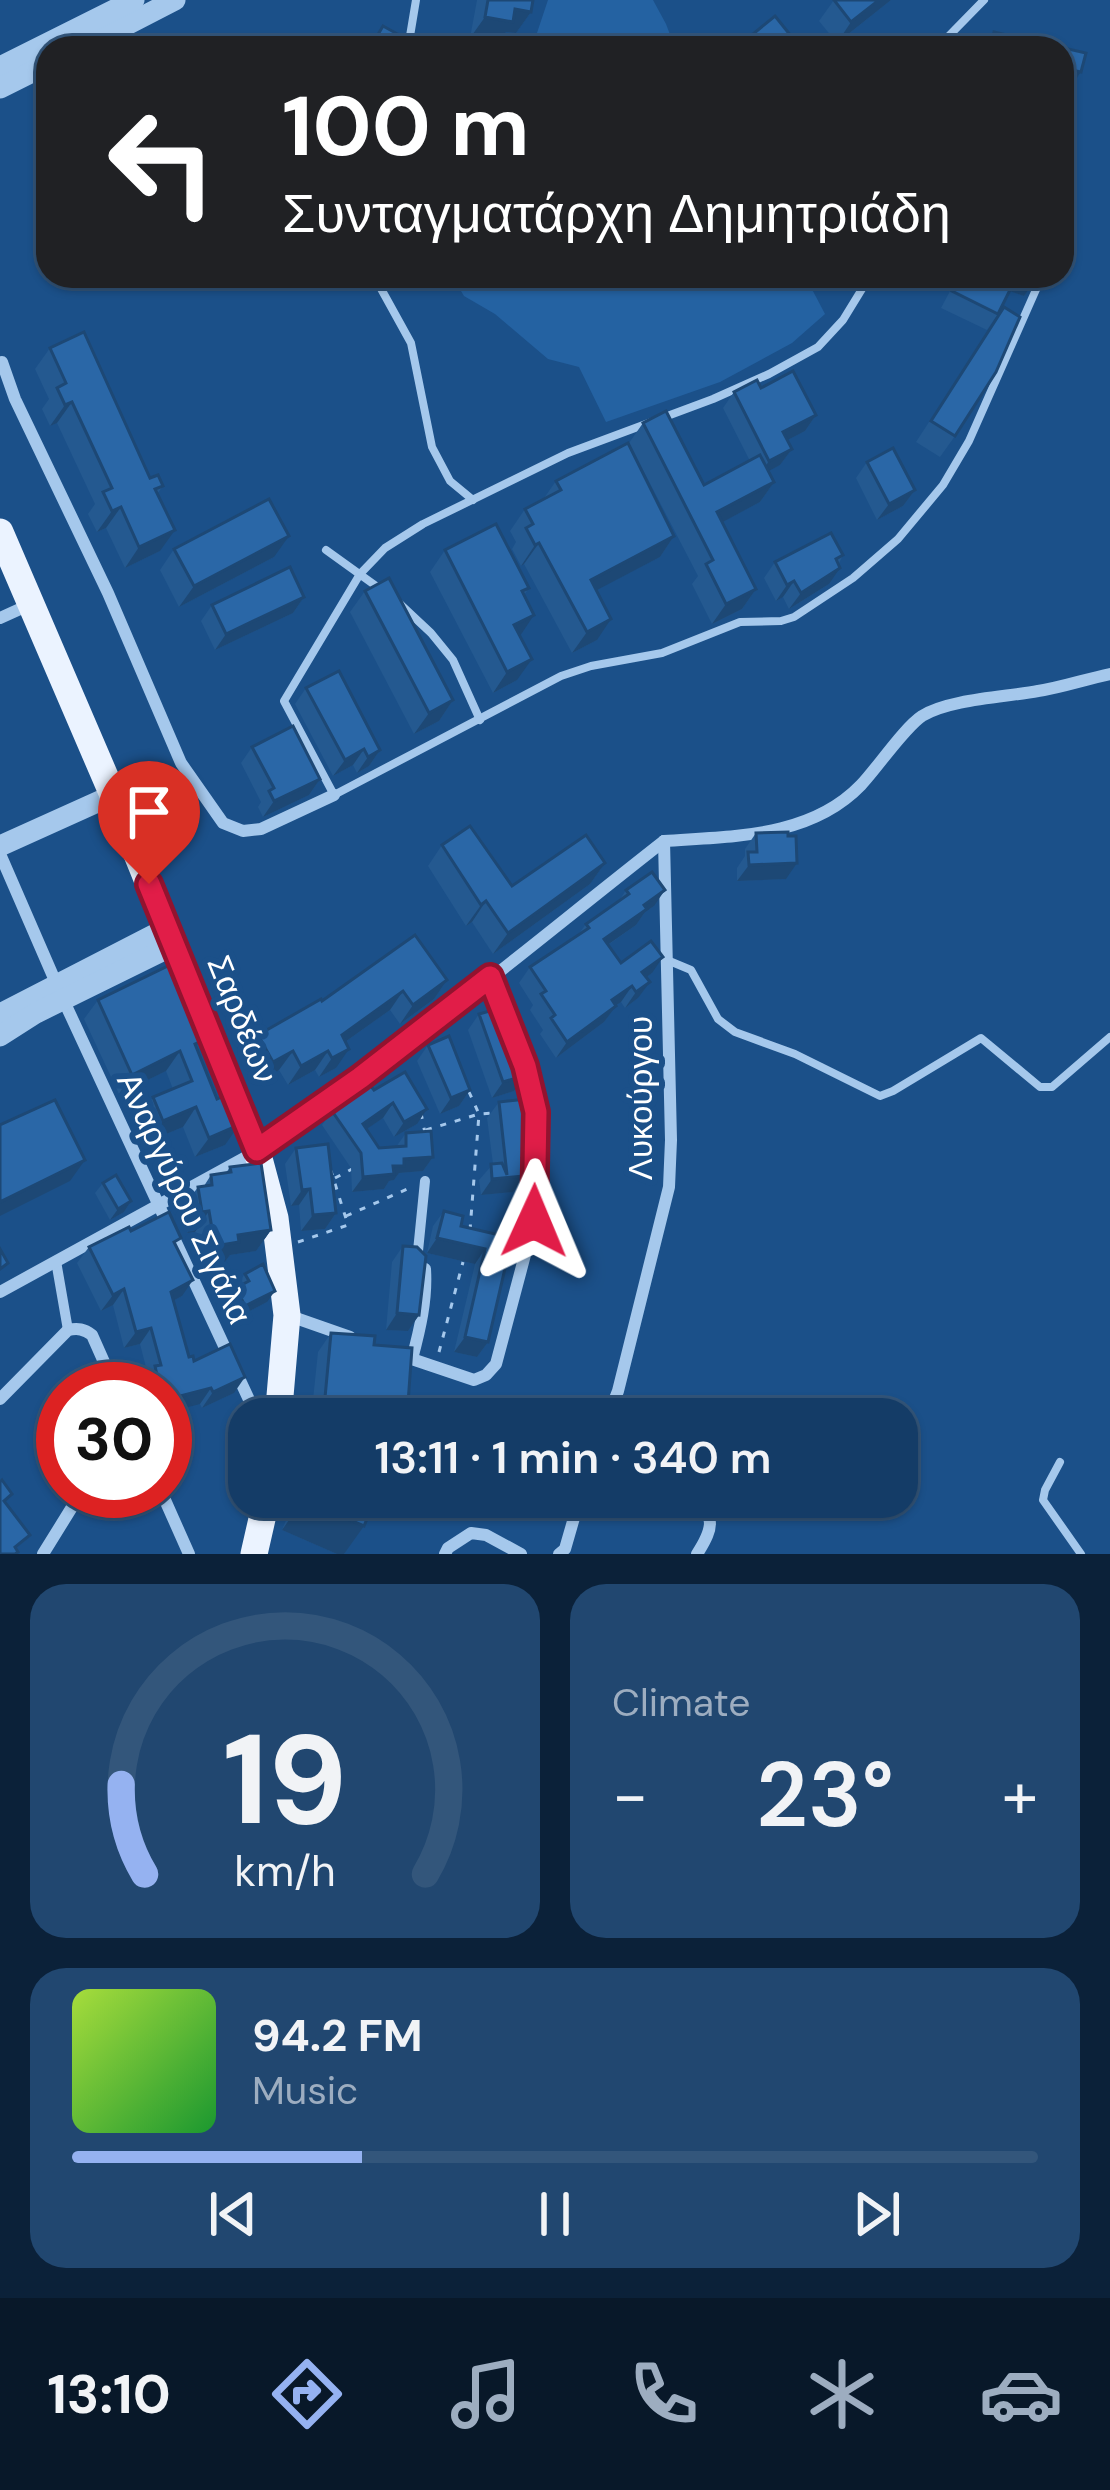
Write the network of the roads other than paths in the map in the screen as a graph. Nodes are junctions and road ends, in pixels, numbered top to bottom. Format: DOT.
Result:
graph roads {
  1 [pos="134,0"];
  2 [pos="175,0"];
  3 [pos="416,0"];
  4 [pos="984,0"];
  5 [pos="62,36"];
  6 [pos="105,36"];
  7 [pos="410,36"];
  8 [pos="950,36"];
  9 [pos="36,49"];
  10 [pos="0,67"];
  11 [pos="36,70"];
  12 [pos="0,88"];
  13 [pos="381,288"];
  14 [pos="862,288"];
  15 [pos="1037,288"];
  16 [pos="2,362"];
  17 [pos="473,500"];
  18 [pos="0,532"];
  19 [pos="326,550"];
  20 [pos="360,574"];
  21 [pos="32,604"];
  22 [pos="0,618"];
  23 [pos="1110,674"];
  24 [pos="480,719"];
  25 [pos="113,795"];
  26 [pos="334,795"];
  27 [pos="664,841"];
  28 [pos="0,850"];
  29 [pos="170,936"];
  30 [pos="667,960"];
  31 [pos="490,977"];
  32 [pos="60,992"];
  33 [pos="0,1014"];
  34 [pos="0,1036"];
  35 [pos="1110,1037"];
  36 [pos="257,1150"];
  37 [pos="425,1181"];
  38 [pos="158,1204"];
  39 [pos="56,1261"];
  40 [pos="424,1269"];
  41 [pos="0,1292"];
  42 [pos="287,1315"];
  43 [pos="68,1330"];
  44 [pos="370,1344"];
  45 [pos="392,1352"];
  46 [pos="412,1359"];
  47 [pos="104,1362"];
  48 [pos="248,1398"];
  49 [pos="280,1398"];
  50 [pos="615,1398"];
  51 [pos="0,1399"];
  52 [pos="1060,1462"];
  53 [pos="65,1518"];
  54 [pos="172,1518"];
  55 [pos="262,1518"];
  56 [pos="574,1518"];
  57 [pos="709,1518"];
  58 [pos="43,1554"];
  59 [pos="188,1554"];
  60 [pos="254,1554"];
  61 [pos="445,1554"];
  62 [pos="521,1554"];
  63 [pos="560,1554"];
  64 [pos="697,1554"];
  65 [pos="1081,1554"];
  1 -- 5 [label="street"];
  2 -- 6 [label="street"];
  3 -- 7 [label="lane"];
  4 -- 8 [label="lane"];
  9 -- 10 [label="street"];
  11 -- 12 [label="street"];
  13 -- 17 [label="lane"];
  14 -- 17 [label="lane"];
  15 -- 24 [label="lane"];
  16 -- 26 [label="street"];
  17 -- 20 [label="lane"];
  18 -- 21 [label="main road, Σαρδέων"];
  19 -- 20 [label="lane"];
  20 -- 24 [label="lane"];
  20 -- 26 [label="lane"];
  21 -- 22 [label="street"];
  21 -- 25 [label="main road, Σαρδέων"];
  23 -- 27 [label="street"];
  24 -- 26 [label="lane"];
  25 -- 28 [label="street"];
  25 -- 29 [label="main road, Σαρδέων"];
  27 -- 30 [label="street, Λυκούργου"];
  27 -- 31 [label="street"];
  28 -- 32 [label="street, Αναργύρου Σιγάλα"];
  29 -- 32 [label="street"];
  29 -- 36 [label="main road, Σαρδέων"];
  30 -- 35 [label="lane"];
  30 -- 50 [label="street, Λυκούργου"];
  31 -- 36 [label="street"];
  31 -- 46 [label="street"];
  32 -- 33 [label="street"];
  32 -- 34 [label="street"];
  32 -- 38 [label="street, Αναργύρου Σιγάλα"];
  36 -- 38 [label="street"];
  36 -- 42 [label="main road, Σαρδέων"];
  37 -- 40 [label="street"];
  38 -- 39 [label="street"];
  38 -- 48 [label="street, Αναργύρου Σιγάλα"];
  39 -- 41 [label="street"];
  39 -- 43 [label="street"];
  40 -- 46 [label="street"];
  42 -- 44 [label="street"];
  42 -- 49 [label="main road, Σαρδέων"];
  43 -- 47 [label="street"];
  43 -- 51 [label="street"];
  45 -- 46 [label="street"];
  52 -- 65 [label="lane"];
  53 -- 58 [label="street"];
  54 -- 59 [label="street"];
  55 -- 60 [label="main road"];
  56 -- 63 [label="street"];
  57 -- 64 [label="street"];
  61 -- 62 [label="street"];
}
